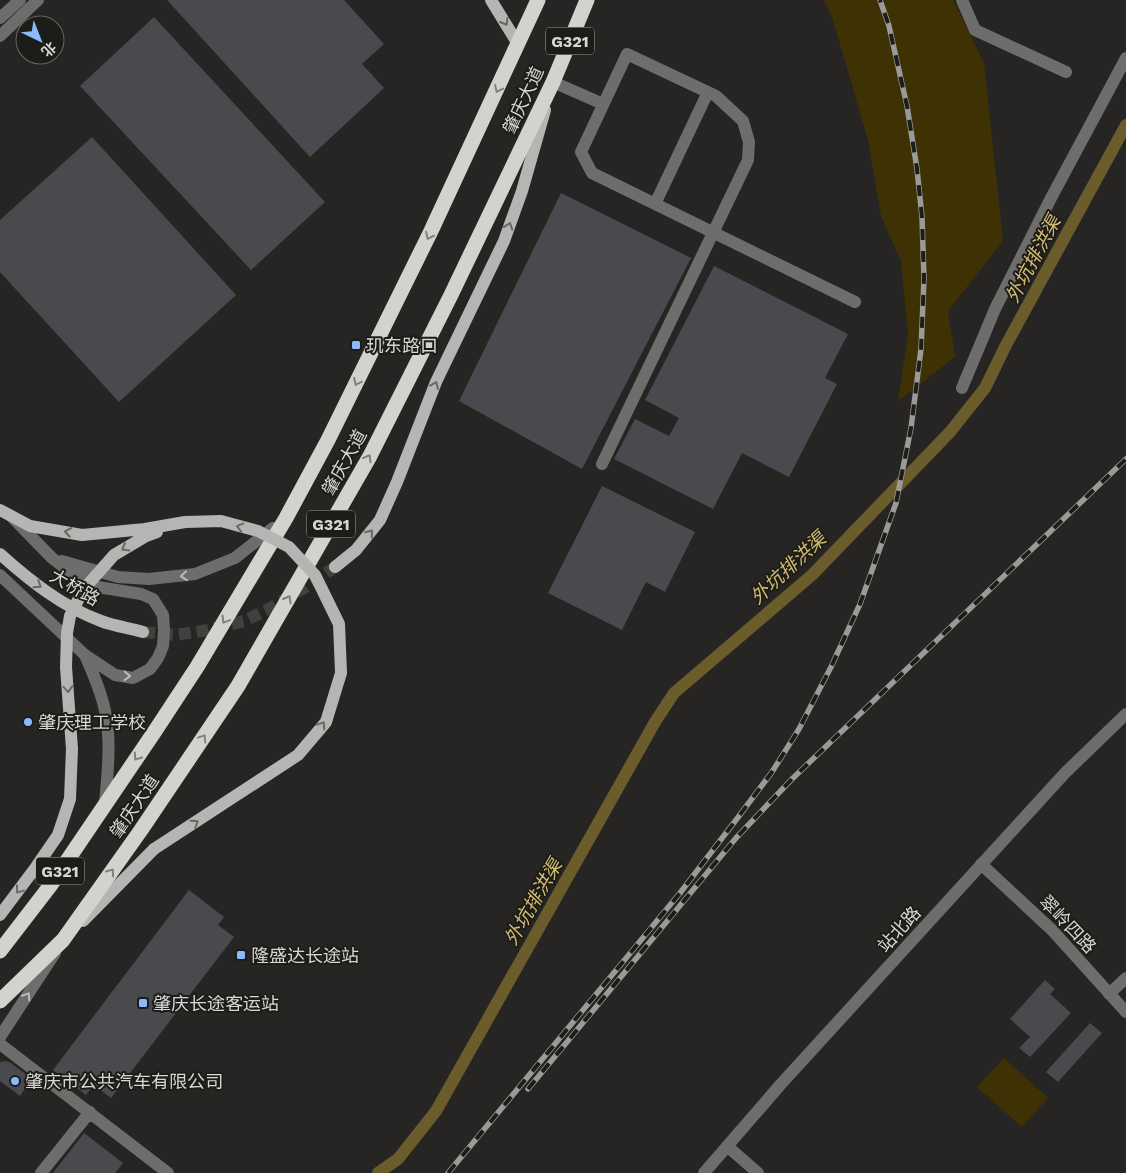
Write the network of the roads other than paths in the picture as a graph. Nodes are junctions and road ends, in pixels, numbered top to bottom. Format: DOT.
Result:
graph roads {
  1 [pos="20,0"];
  2 [pos="38,0"];
  3 [pos="491,0"];
  4 [pos="538,0"];
  5 [pos="587,0"];
  6 [pos="962,0"];
  7 [pos="0,18"];
  8 [pos="0,36"];
  9 [pos="518,44"];
  10 [pos="1126,58"];
  11 [pos="1066,72"];
  12 [pos="553,82"];
  13 [pos="708,92"];
  14 [pos="603,104"];
  15 [pos="655,204"];
  16 [pos="713,232"];
  17 [pos="855,302"];
  18 [pos="962,388"];
  19 [pos="602,464"];
  20 [pos="0,504"];
  21 [pos="0,510"];
  22 [pos="286,518"];
  23 [pos="185,522"];
  24 [pos="0,554"];
  25 [pos="52,558"];
  26 [pos="335,567"];
  27 [pos="0,575"];
  28 [pos="143,632"];
  29 [pos="85,655"];
  30 [pos="1126,714"];
  31 [pos="105,803"];
  32 [pos="981,864"];
  33 [pos="0,915"];
  34 [pos="11,936"];
  35 [pos="63,940"];
  36 [pos="0,947"];
  37 [pos="0,951"];
  38 [pos="1126,978"];
  39 [pos="1109,994"];
  40 [pos="0,1001"];
  41 [pos="1126,1012"];
  42 [pos="0,1037"];
  43 [pos="0,1044"];
  44 [pos="90,1112"];
  45 [pos="727,1146"];
  46 [pos="41,1173"];
  47 [pos="168,1173"];
  48 [pos="704,1173"];
  49 [pos="758,1173"];
  1 -- 7 [label="street"];
  2 -- 8 [label="street"];
  3 -- 9 [label="main road, one-way"];
  4 -- 9 [label="highway, 肇庆大道 / G321"];
  5 -- 12 [label="highway, 肇庆大道 / G321"];
  6 -- 11 [label="street"];
  9 -- 22 [label="highway, 肇庆大道 / G321, one-way"];
  10 -- 18 [label="street"];
  12 -- 14 [label="street"];
  26 -- 12 [label="main road, one-way"];
  35 -- 12 [label="highway, 肇庆大道 / G321, one-way"];
  13 -- 14 [label="street"];
  13 -- 15 [label="street"];
  13 -- 16 [label="street"];
  14 -- 15 [label="street"];
  15 -- 16 [label="street"];
  16 -- 17 [label="street"];
  16 -- 19 [label="street"];
  20 -- 25 [label="street"];
  23 -- 21 [label="main road, one-way, bridge"];
  22 -- 25 [label="street, one-way"];
  22 -- 31 [label="highway, 肇庆大道 / G321, one-way"];
  23 -- 33 [label="main road, one-way, bridge"];
  35 -- 23 [label="main road, one-way, bridge"];
  24 -- 28 [label="main road, 大桥路, one-way"];
  29 -- 25 [label="street, one-way"];
  27 -- 29 [label="street"];
  29 -- 31 [label="street"];
  30 -- 32 [label="street, 站北路"];
  31 -- 34 [label="highway, 肇庆大道 / G321"];
  32 -- 39 [label="street, 翠岭四路"];
  32 -- 45 [label="street, 站北路"];
  34 -- 36 [label="street"];
  34 -- 37 [label="highway, 肇庆大道 / G321"];
  35 -- 40 [label="highway, 肇庆大道 / G321"];
  42 -- 35 [label="street, one-way"];
  38 -- 39 [label="street"];
  39 -- 41 [label="street, 翠岭四路"];
  43 -- 44 [label="street"];
  44 -- 46 [label="street"];
  44 -- 47 [label="street"];
  45 -- 48 [label="street, 站北路"];
  45 -- 49 [label="street"];
}
